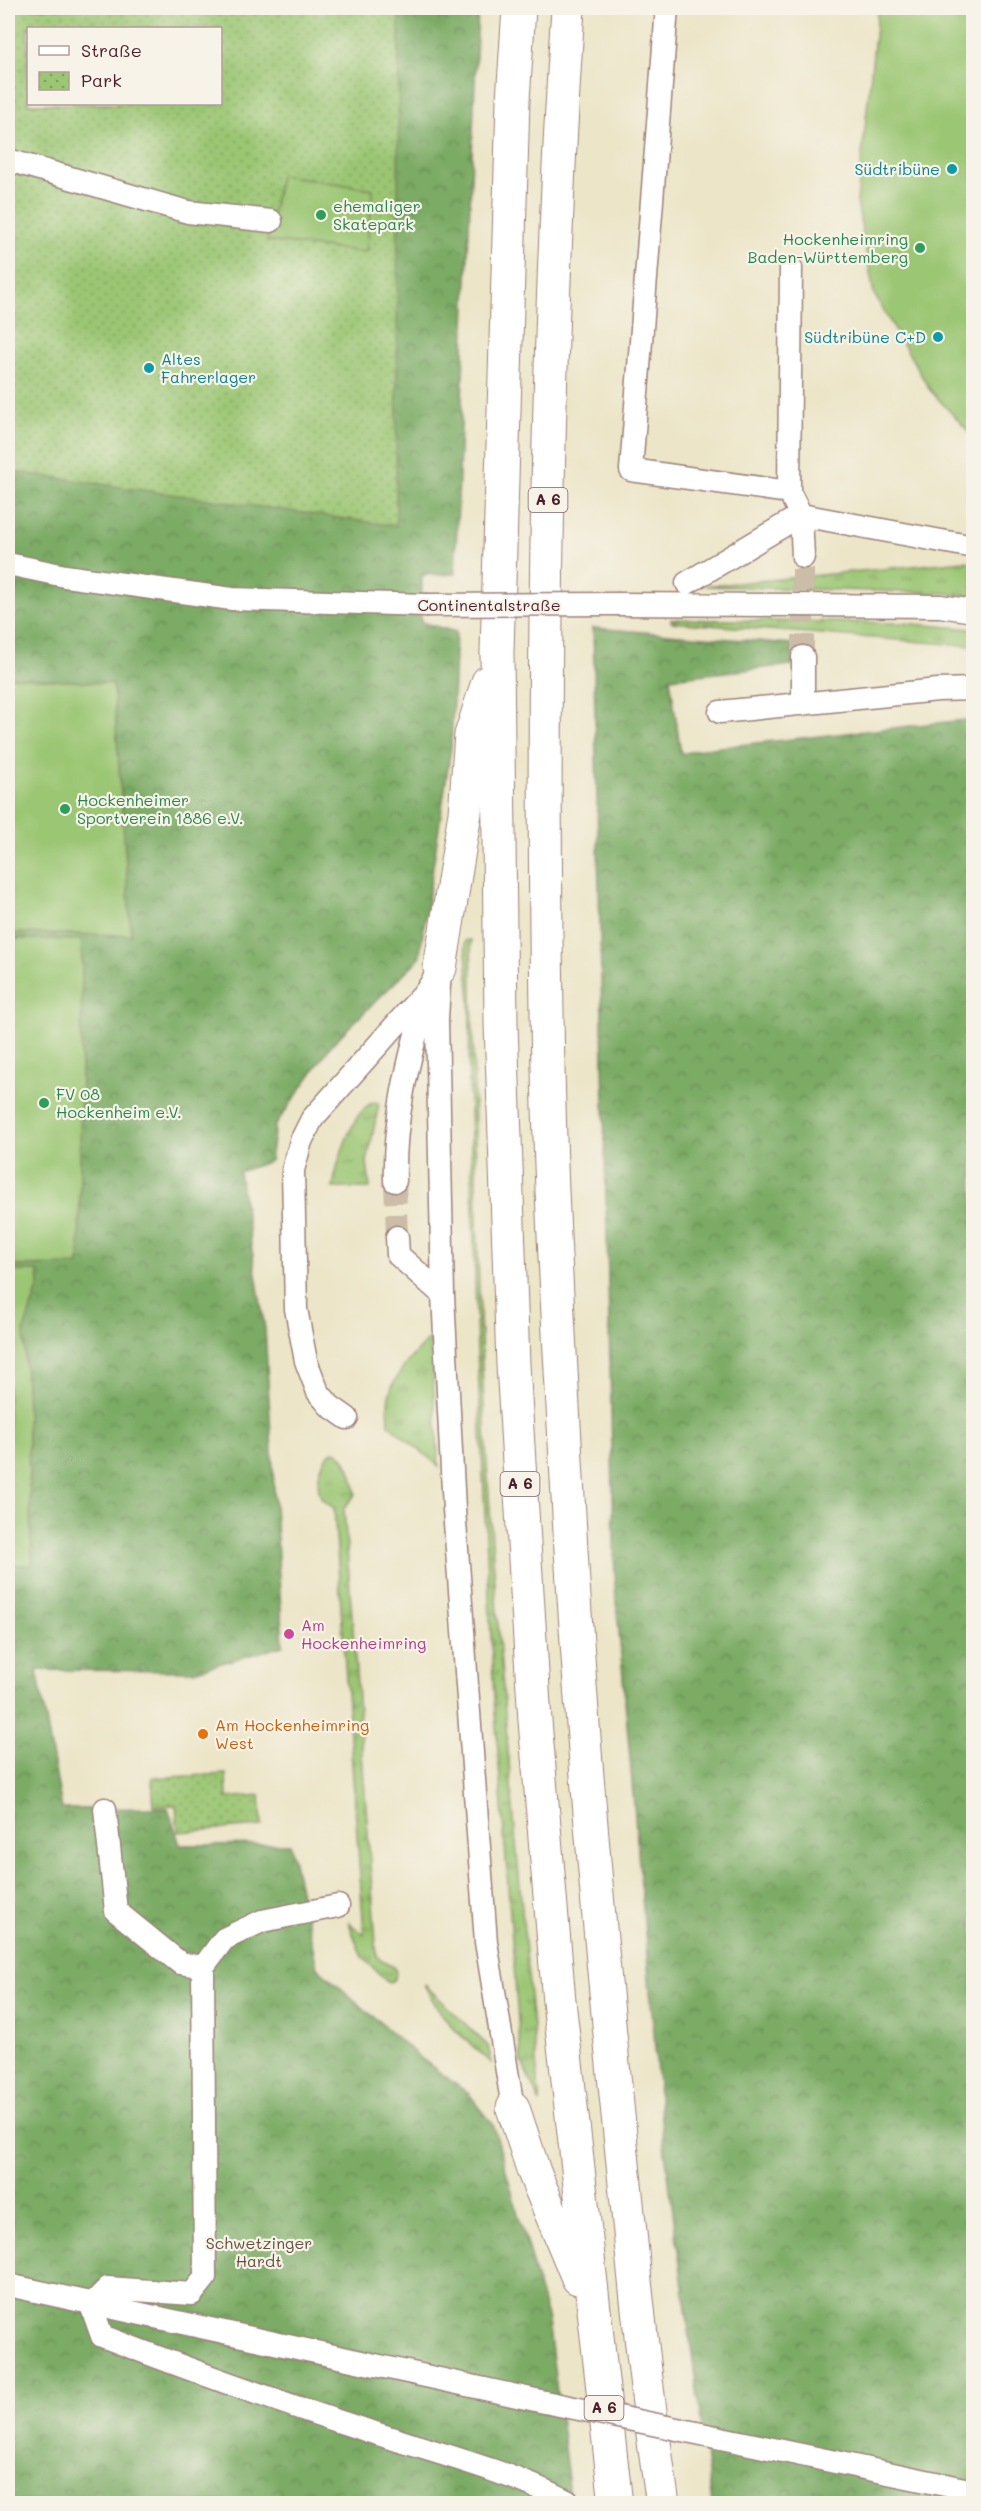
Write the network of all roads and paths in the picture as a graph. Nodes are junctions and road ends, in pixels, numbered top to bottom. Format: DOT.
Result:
graph roads {
  1 [pos="519,8"];
  2 [pos="568,8"];
  3 [pos="667,8"];
  4 [pos="8,160"];
  5 [pos="271,221"];
  6 [pos="791,268"];
  7 [pos="789,492"];
  8 [pos="801,515"];
  9 [pos="974,547"];
  10 [pos="803,557"];
  11 [pos="8,564"];
  12 [pos="687,583"];
  13 [pos="974,611"];
  14 [pos="497,652"];
  15 [pos="803,657"];
  16 [pos="974,689"];
  17 [pos="803,704"];
  18 [pos="720,712"];
  19 [pos="434,979"];
  20 [pos="395,1181"];
  21 [pos="397,1238"];
  22 [pos="443,1296"];
  23 [pos="346,1418"];
  24 [pos="105,1809"];
  25 [pos="338,1906"];
  26 [pos="203,1967"];
  27 [pos="513,2108"];
  28 [pos="8,2285"];
  29 [pos="91,2305"];
  30 [pos="593,2313"];
  31 [pos="974,2492"];
  32 [pos="567,2504"];
  33 [pos="616,2504"];
  34 [pos="663,2504"];
  1 -- 14 [label="highway, A 6"];
  2 -- 34 [label="highway, A 6"];
  3 -- 7 [label="street"];
  4 -- 5 [label="street"];
  6 -- 7 [label="street"];
  7 -- 8 [label="street"];
  8 -- 9 [label="street"];
  8 -- 10 [label="street"];
  8 -- 12 [label="street"];
  11 -- 13 [label="street, Continentalstraße, bridge"];
  14 -- 19 [label="highway"];
  14 -- 30 [label="highway, A 6"];
  15 -- 17 [label="street"];
  16 -- 17 [label="street"];
  17 -- 18 [label="street"];
  19 -- 20 [label="street"];
  19 -- 22 [label="street"];
  19 -- 23 [label="street"];
  21 -- 22 [label="street"];
  22 -- 27 [label="street"];
  24 -- 26 [label="street"];
  25 -- 26 [label="street"];
  26 -- 29 [label="street"];
  27 -- 30 [label="highway"];
  28 -- 29 [label="street"];
  29 -- 31 [label="street, bridge"];
  29 -- 32 [label="street"];
  30 -- 33 [label="highway, A 6"];
}
